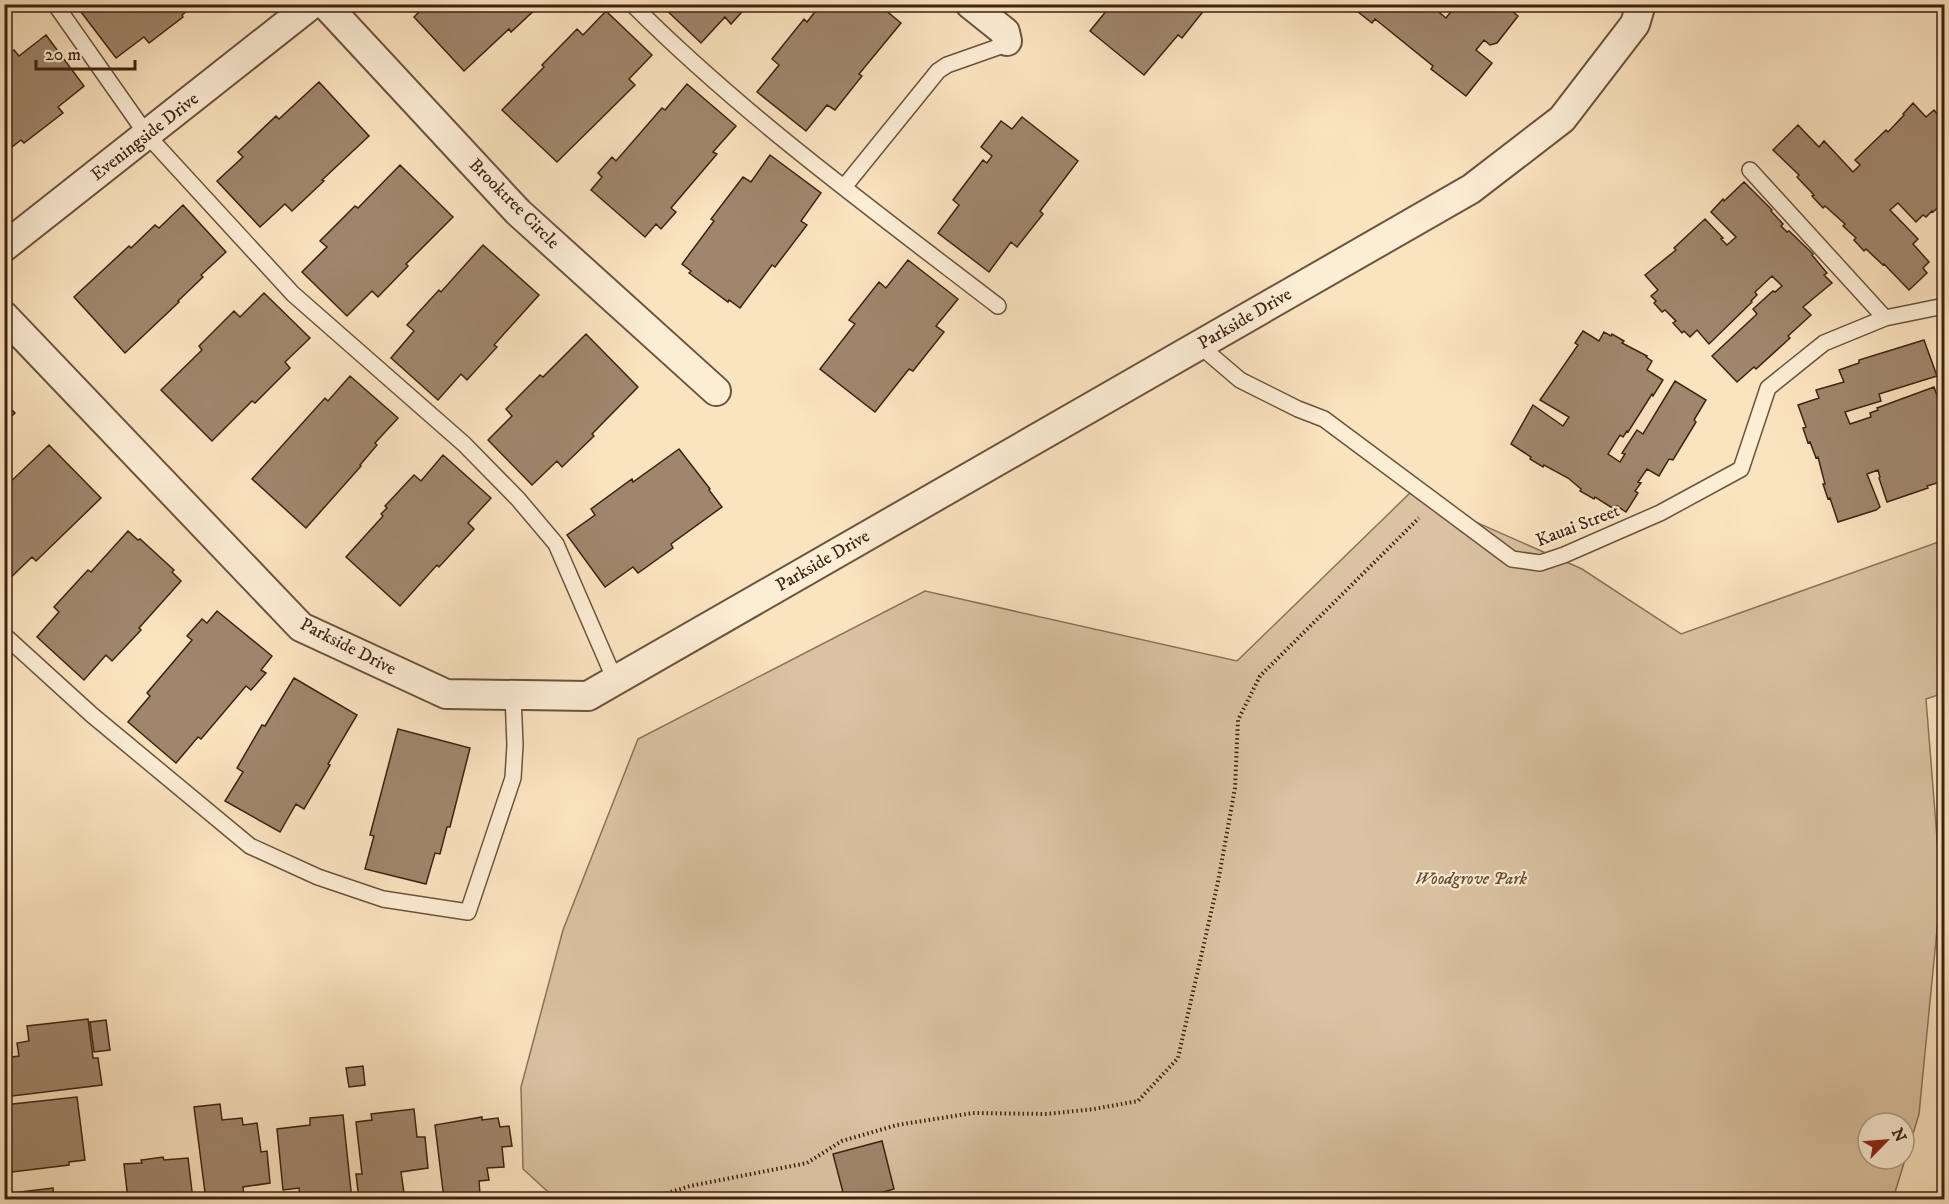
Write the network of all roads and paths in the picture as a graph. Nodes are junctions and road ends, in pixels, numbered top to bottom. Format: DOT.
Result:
graph roads {
  1 [pos="55,4"];
  2 [pos="312,4"];
  3 [pos="326,4"];
  4 [pos="632,4"];
  5 [pos="970,4"];
  6 [pos="1641,4"];
  7 [pos="1006,41"];
  8 [pos="147,135"];
  9 [pos="1750,170"];
  10 [pos="844,187"];
  11 [pos="4,247"];
  12 [pos="998,306"];
  13 [pos="1944,306"];
  14 [pos="4,316"];
  15 [pos="1885,318"];
  16 [pos="1199,345"];
  17 [pos="716,391"];
  18 [pos="1425,512"];
  19 [pos="4,635"];
  20 [pos="615,680"];
  21 [pos="513,695"];
  22 [pos="645,1200"];
  1 -- 8 [label="lane"];
  2 -- 8 [label="street, Eveningside Drive"];
  3 -- 17 [label="street, Brooktree Circle"];
  4 -- 10 [label="lane"];
  5 -- 7 [label="street"];
  6 -- 16 [label="street, Parkside Drive"];
  7 -- 10 [label="lane"];
  8 -- 11 [label="street, Eveningside Drive"];
  8 -- 20 [label="lane"];
  9 -- 15 [label="lane"];
  10 -- 12 [label="lane"];
  13 -- 15 [label="lane, Kauai Street"];
  14 -- 21 [label="street, Parkside Drive"];
  15 -- 16 [label="lane, Kauai Street"];
  16 -- 20 [label="street, Parkside Drive"];
  18 -- 22 [label="path"];
  19 -- 21 [label="lane"];
  20 -- 21 [label="street, Parkside Drive"];
}
